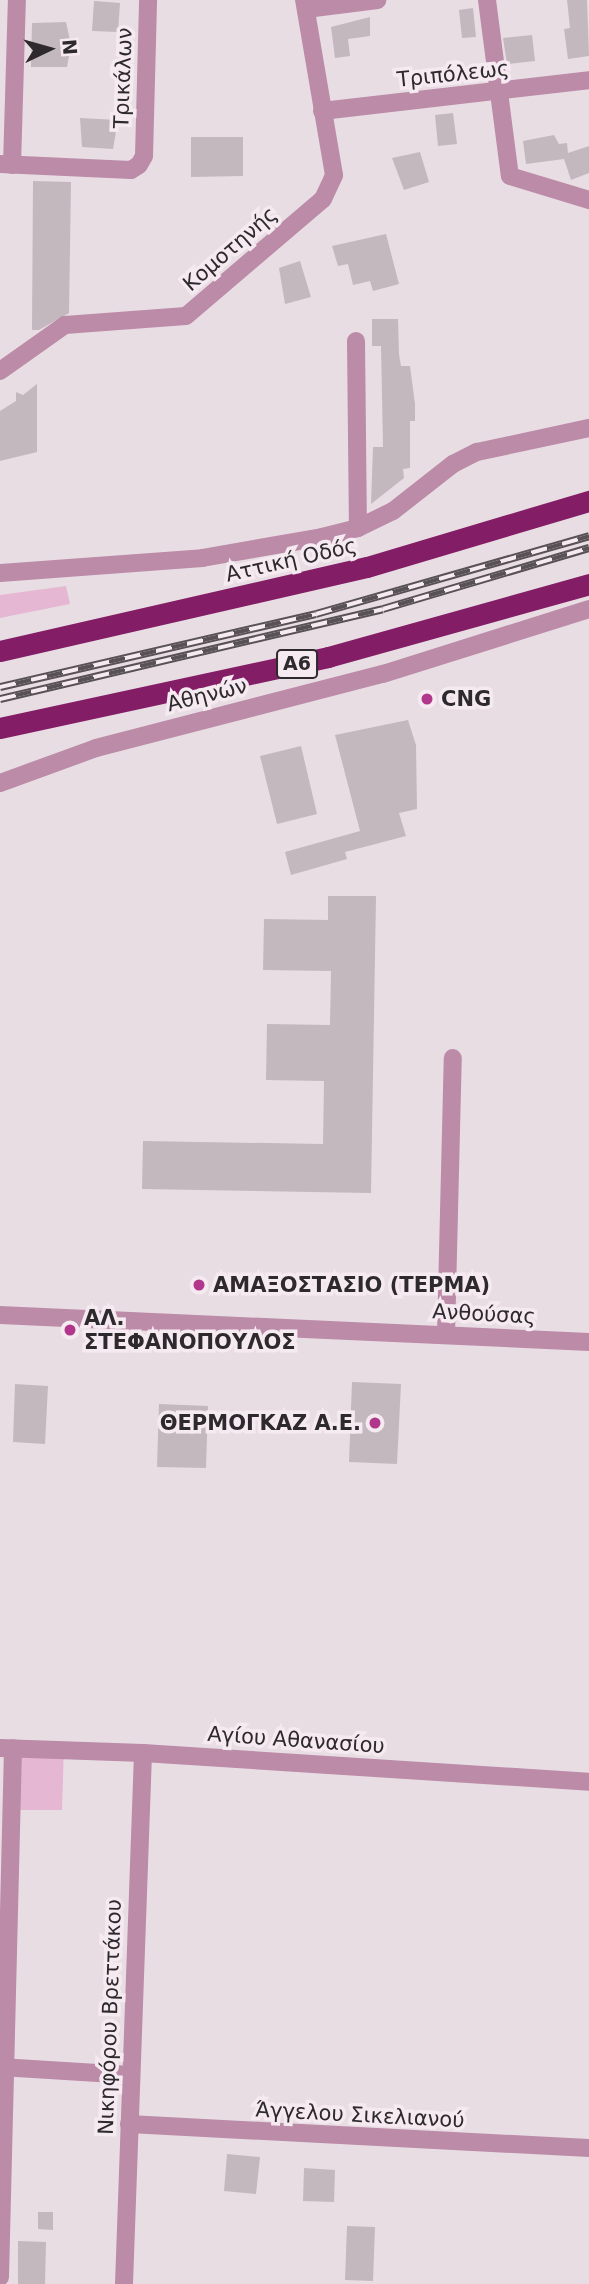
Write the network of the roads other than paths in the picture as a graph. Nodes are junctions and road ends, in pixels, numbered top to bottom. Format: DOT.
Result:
graph roads {
  1 [pos="17,0"];
  2 [pos="148,0"];
  3 [pos="377,0"];
  4 [pos="486,0"];
  5 [pos="305,4"];
  6 [pos="589,80"];
  7 [pos="497,92"];
  8 [pos="322,111"];
  9 [pos="6,165"];
  10 [pos="589,200"];
  11 [pos="356,341"];
  12 [pos="0,371"];
  13 [pos="589,428"];
  14 [pos="589,501"];
  15 [pos="358,528"];
  16 [pos="0,573"];
  17 [pos="589,584"];
  18 [pos="589,609"];
  19 [pos="0,651"];
  20 [pos="0,728"];
  21 [pos="0,783"];
  22 [pos="453,1058"];
  23 [pos="0,1315"];
  24 [pos="446,1335"];
  25 [pos="589,1342"];
  26 [pos="6,1748"];
  27 [pos="143,1753"];
  28 [pos="589,1782"];
  29 [pos="2,2067"];
  30 [pos="130,2075"];
  31 [pos="128,2124"];
  32 [pos="589,2148"];
  33 [pos="0,2277"];
  34 [pos="124,2284"];
  1 -- 9 [label="street"];
  2 -- 9 [label="street, Τρικάλων"];
  3 -- 5 [label="street"];
  4 -- 7 [label="street"];
  5 -- 8 [label="street"];
  6 -- 7 [label="street, Τριπόλεως"];
  7 -- 8 [label="street, Τριπόλεως"];
  7 -- 10 [label="street"];
  8 -- 12 [label="street, Κομοτηνής"];
  11 -- 15 [label="street"];
  13 -- 15 [label="street"];
  14 -- 19 [label="highway, Αττική Οδός"];
  15 -- 16 [label="street"];
  17 -- 20 [label="highway, Α6"];
  18 -- 21 [label="street, Αθηνών"];
  22 -- 24 [label="street"];
  23 -- 24 [label="street, Ανθούσας"];
  24 -- 25 [label="street, Ανθούσας"];
  26 -- 27 [label="street, Αγίου Αθανασίου"];
  26 -- 29 [label="street"];
  27 -- 28 [label="street, Αγίου Αθανασίου"];
  27 -- 30 [label="street, Νικηφόρου Βρεττάκου"];
  29 -- 30 [label="street"];
  29 -- 33 [label="street"];
  30 -- 31 [label="street, Νικηφόρου Βρεττάκου"];
  31 -- 32 [label="street, Άγγελου Σικελιανού"];
  31 -- 34 [label="street, Νικηφόρου Βρεττάκου"];
}
